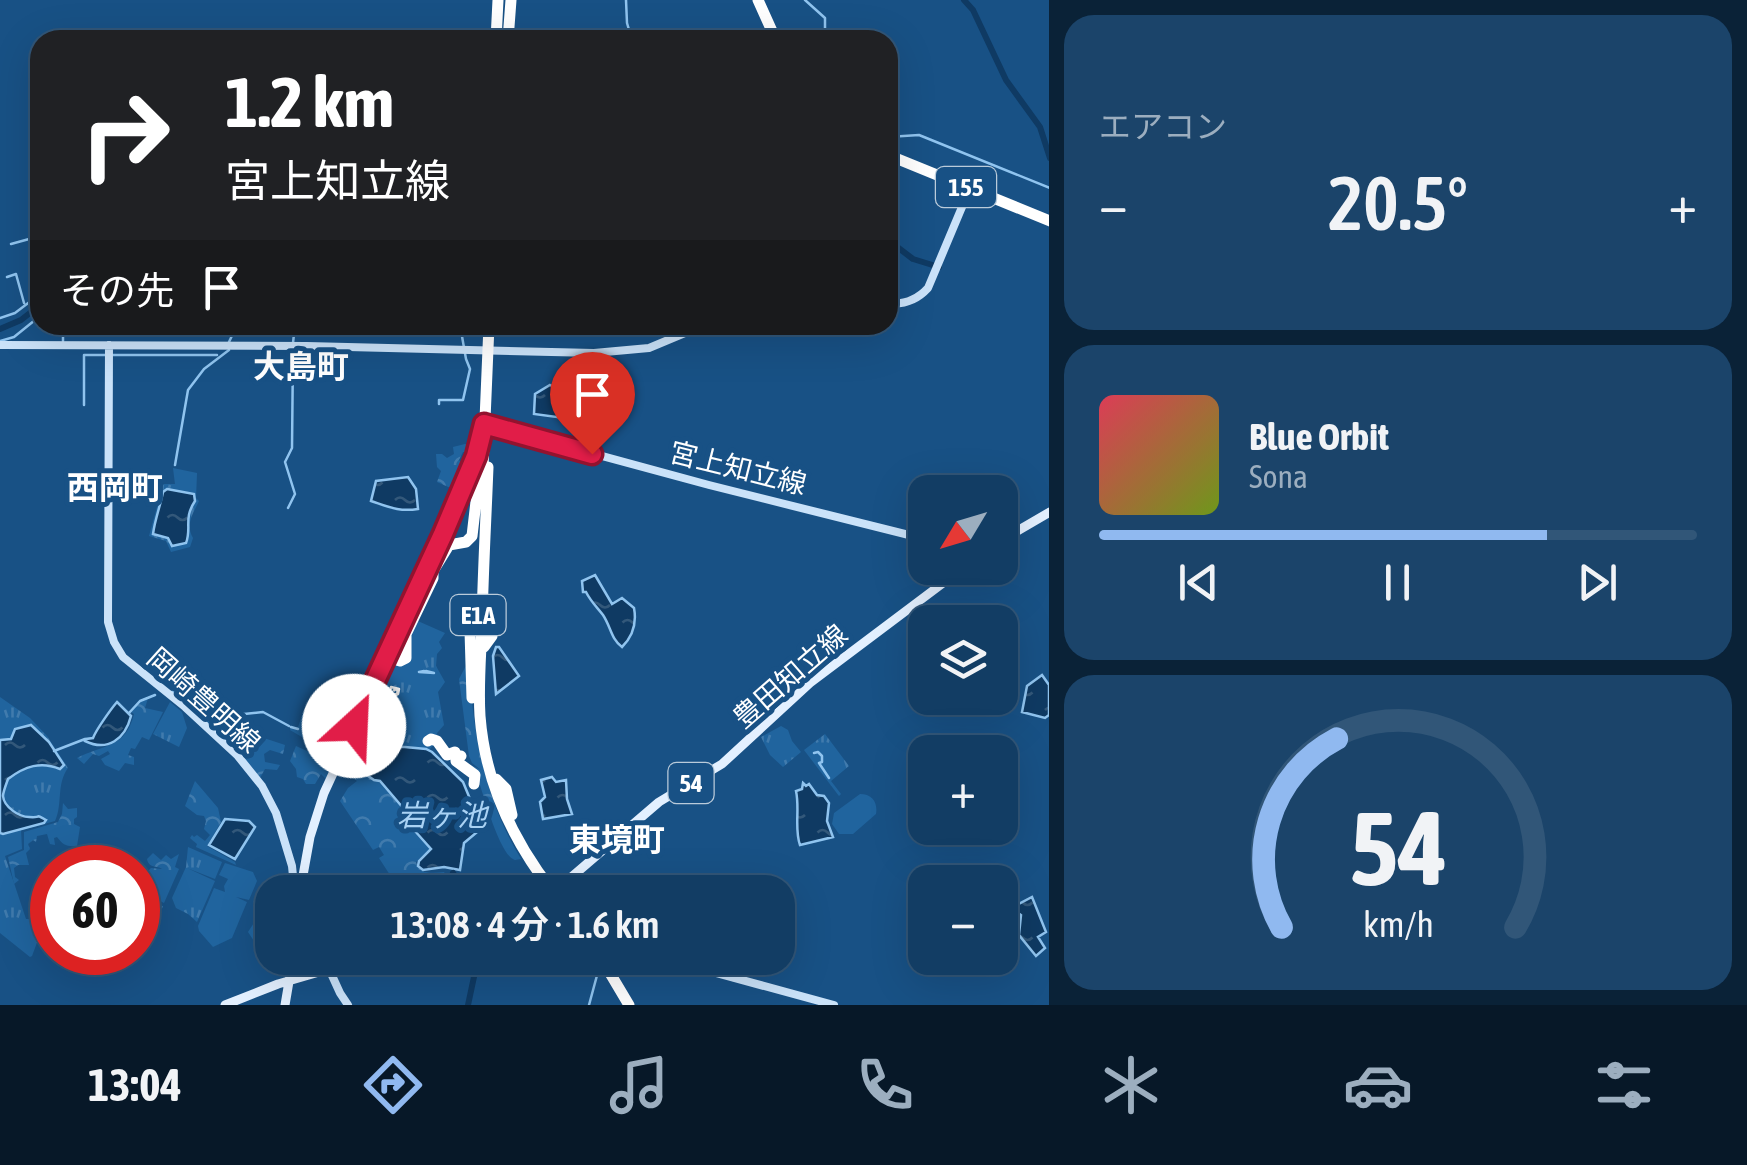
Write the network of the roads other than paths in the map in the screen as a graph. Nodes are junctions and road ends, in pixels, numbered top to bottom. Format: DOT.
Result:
graph roads {
  1 [pos="504,0"];
  2 [pos="756,0"];
  3 [pos="502,30"];
  4 [pos="770,30"];
  5 [pos="898,161"];
  6 [pos="970,190"];
  7 [pos="1046,221"];
  8 [pos="898,303"];
  9 [pos="490,335"];
  10 [pos="490,335"];
  11 [pos="491,335"];
  12 [pos="682,335"];
  13 [pos="0,345"];
  14 [pos="109,345"];
  15 [pos="489,350"];
  16 [pos="485,428"];
  17 [pos="484,467"];
  18 [pos="486,504"];
  19 [pos="1049,513"];
  20 [pos="1018,531"];
  21 [pos="908,536"];
  22 [pos="452,560"];
  23 [pos="940,585"];
  24 [pos="417,612"];
  25 [pos="470,631"];
  26 [pos="484,647"];
  27 [pos="387,658"];
  28 [pos="428,742"];
  29 [pos="453,752"];
  30 [pos="483,766"];
  31 [pos="496,779"];
  32 [pos="474,784"];
  33 [pos="524,854"];
  34 [pos="293,875"];
  35 [pos="305,875"];
  36 [pos="539,875"];
  37 [pos="572,875"];
  38 [pos="289,975"];
  39 [pos="308,975"];
  40 [pos="332,975"];
  41 [pos="613,975"];
  42 [pos="724,975"];
  43 [pos="288,981"];
  44 [pos="225,1005"];
  45 [pos="284,1005"];
  46 [pos="348,1005"];
  47 [pos="631,1005"];
  48 [pos="834,1005"];
  1 -- 3 [label="highway"];
  2 -- 4 [label="highway"];
  5 -- 6 [label="highway, 155"];
  6 -- 7 [label="highway, 155"];
  6 -- 8 [label="main road"];
  9 -- 15 [label="main road"];
  10 -- 16 [label="highway, E1A, bridge"];
  11 -- 17 [label="highway, E1A, bridge"];
  12 -- 15 [label="main road"];
  13 -- 14 [label="main road"];
  14 -- 15 [label="main road"];
  14 -- 34 [label="main road, 岡崎豊明線"];
  15 -- 16 [label="main road"];
  16 -- 17 [label="highway, E1A, bridge"];
  16 -- 21 [label="main road, 宮上知立線"];
  16 -- 27 [label="main road"];
  17 -- 18 [label="highway, E1A"];
  17 -- 24 [label="highway"];
  17 -- 30 [label="highway, E1A"];
  18 -- 26 [label="highway"];
  18 -- 33 [label="highway, E1A"];
  19 -- 20 [label="main road"];
  22 -- 24 [label="highway"];
  23 -- 37 [label="main road, 豊田知立線 / 54"];
  24 -- 27 [label="highway"];
  25 -- 30 [label="highway"];
  27 -- 35 [label="main road"];
  28 -- 29 [label="highway"];
  30 -- 32 [label="highway"];
  30 -- 33 [label="highway, E1A"];
  31 -- 33 [label="highway"];
  33 -- 36 [label="highway"];
  38 -- 43 [label="main road"];
  39 -- 43 [label="main road"];
  40 -- 46 [label="main road"];
  41 -- 47 [label="highway"];
  42 -- 48 [label="main road"];
  43 -- 44 [label="main road"];
  43 -- 45 [label="main road"];
}
